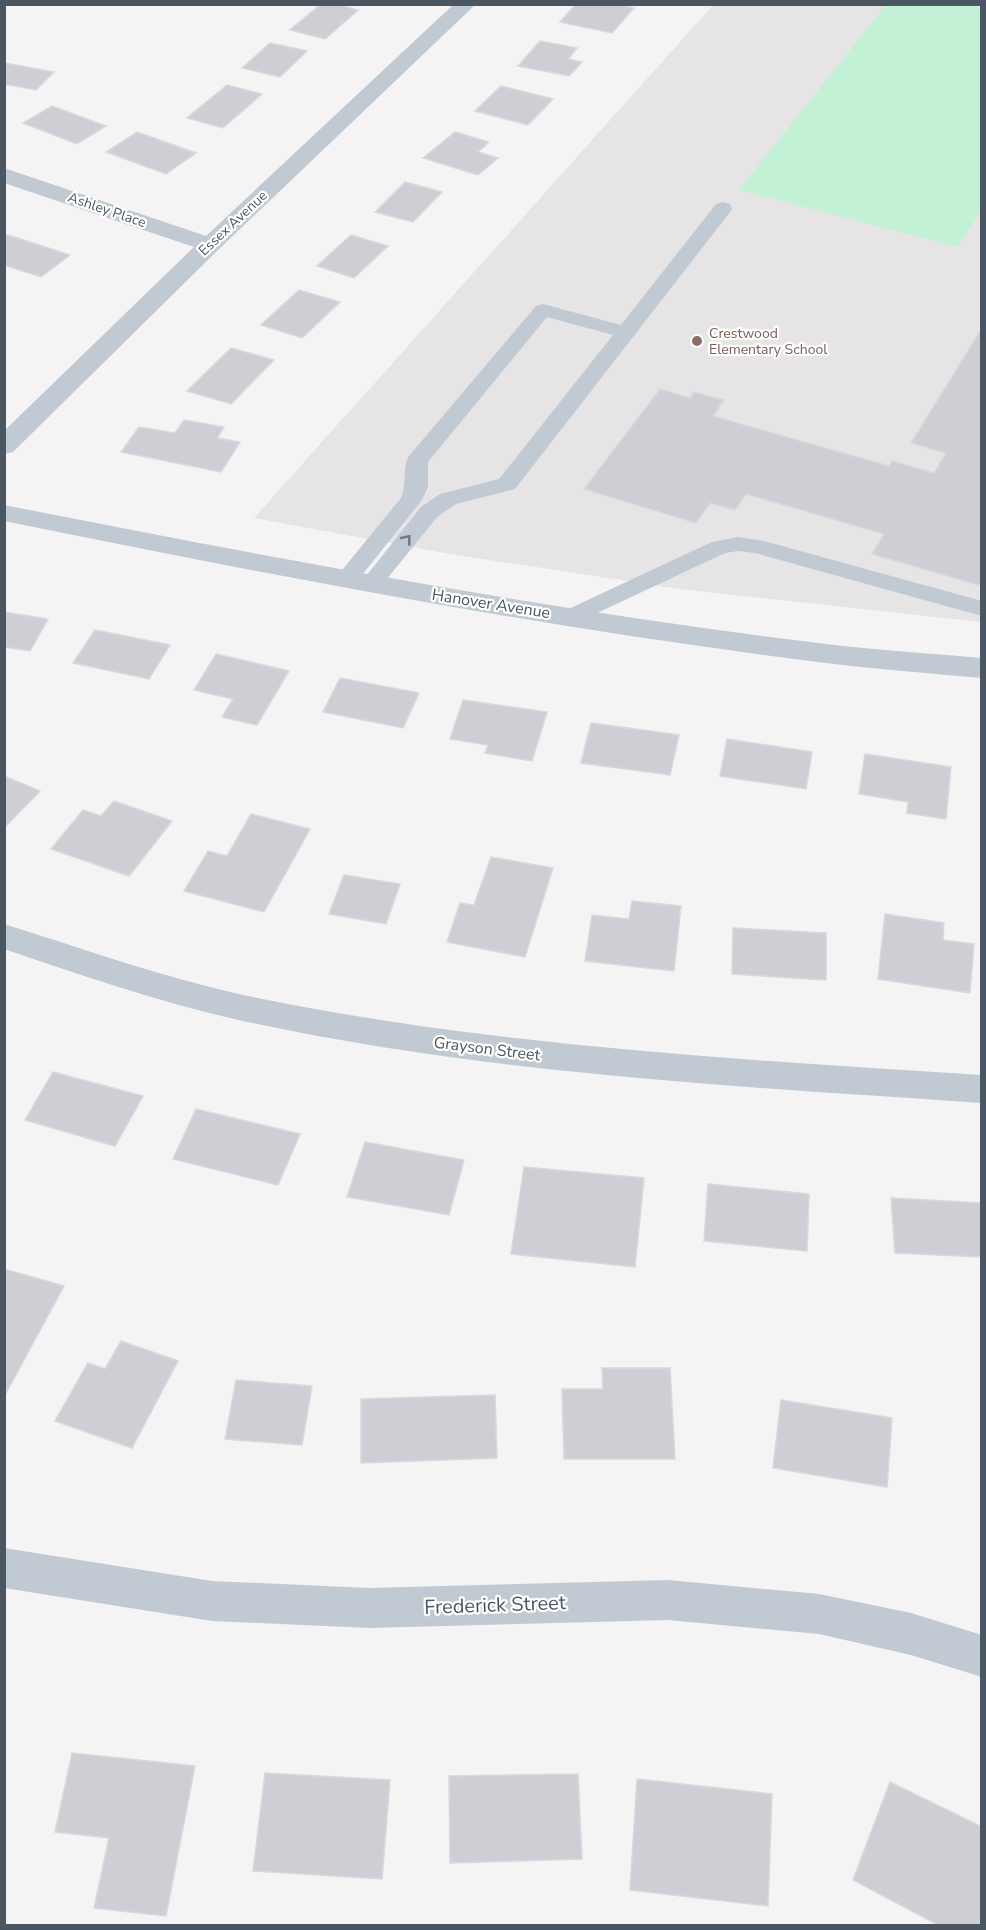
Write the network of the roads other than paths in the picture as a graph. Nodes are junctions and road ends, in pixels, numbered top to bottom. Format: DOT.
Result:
graph roads {
  1 [pos="466,4"];
  2 [pos="4,175"];
  3 [pos="723,208"];
  4 [pos="210,245"];
  5 [pos="625,332"];
  6 [pos="4,446"];
  7 [pos="4,513"];
  8 [pos="358,582"];
  9 [pos="981,609"];
  10 [pos="570,617"];
  11 [pos="981,668"];
  12 [pos="4,936"];
  13 [pos="981,1089"];
  14 [pos="4,1568"];
  15 [pos="981,1656"];
  1 -- 4 [label="street, Essex Avenue"];
  2 -- 4 [label="street, Ashley Place"];
  3 -- 5 [label="lane"];
  4 -- 6 [label="street, Essex Avenue"];
  8 -- 5 [label="lane, one-way"];
  5 -- 8 [label="lane"];
  7 -- 8 [label="street, Hanover Avenue"];
  8 -- 10 [label="street, Hanover Avenue"];
  9 -- 10 [label="lane"];
  10 -- 11 [label="street, Hanover Avenue"];
  12 -- 13 [label="street, Grayson Street"];
  14 -- 15 [label="street, Frederick Street"];
}
